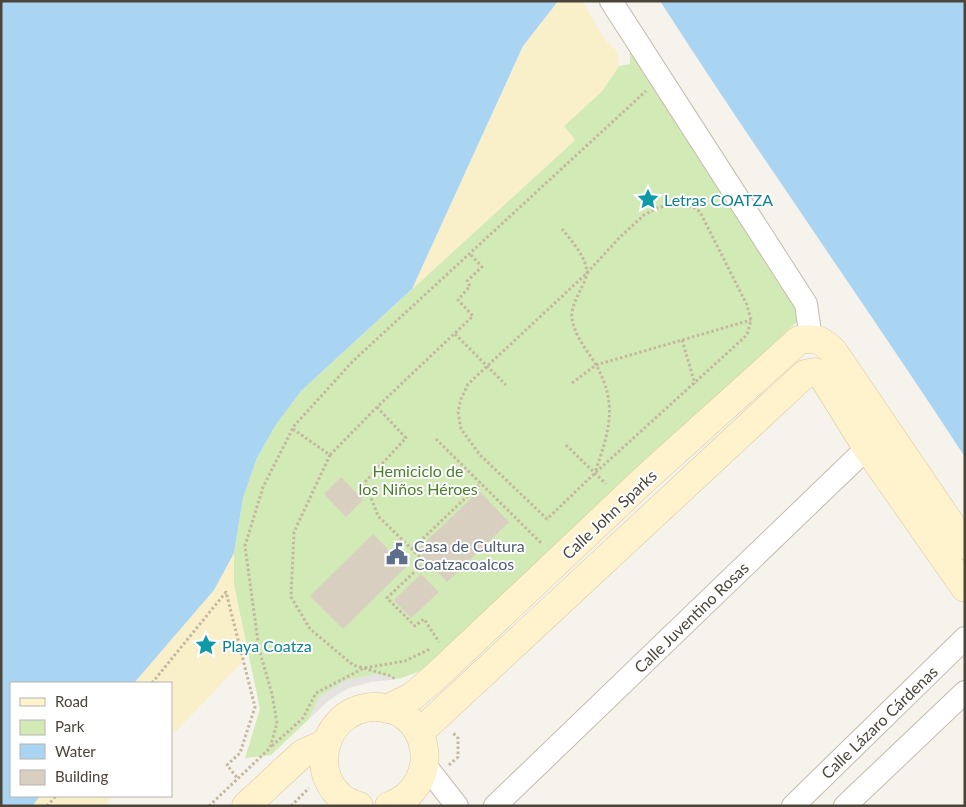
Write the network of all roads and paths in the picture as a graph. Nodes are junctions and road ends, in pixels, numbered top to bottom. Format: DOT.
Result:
graph roads {
  1 [pos="611,1"];
  2 [pos="660,78"];
  3 [pos="562,229"];
  4 [pos="470,254"];
  5 [pos="587,272"];
  6 [pos="751,320"];
  7 [pos="455,334"];
  8 [pos="682,340"];
  9 [pos="822,345"];
  10 [pos="596,365"];
  11 [pos="487,366"];
  12 [pos="572,383"];
  13 [pos="695,384"];
  14 [pos="506,385"];
  15 [pos="377,407"];
  16 [pos="292,429"];
  17 [pos="889,431"];
  18 [pos="436,439"];
  19 [pos="566,445"];
  20 [pos="867,448"];
  21 [pos="330,455"];
  22 [pos="595,474"];
  23 [pos="613,478"];
  24 [pos="481,483"];
  25 [pos="546,540"];
  26 [pos="542,544"];
  27 [pos="965,544"];
  28 [pos="412,549"];
  29 [pos="535,551"];
  30 [pos="965,588"];
  31 [pos="447,637"];
  32 [pos="965,638"];
  33 [pos="440,644"];
  34 [pos="364,668"];
  35 [pos="153,682"];
  36 [pos="965,692"];
  37 [pos="413,696"];
  38 [pos="387,709"];
  39 [pos="427,725"];
  40 [pos="326,743"];
  41 [pos="270,748"];
  42 [pos="429,771"];
  43 [pos="238,778"];
  44 [pos="344,802"];
  45 [pos="397,804"];
  46 [pos="209,806"];
  47 [pos="246,806"];
  48 [pos="457,806"];
  49 [pos="495,806"];
  50 [pos="792,806"];
  51 [pos="844,806"];
  1 -- 2 [label="street"];
  2 -- 4 [label="path"];
  2 -- 9 [label="street"];
  3 -- 5 [label="path"];
  4 -- 7 [label="path"];
  4 -- 16 [label="path"];
  5 -- 6 [label="path"];
  5 -- 10 [label="path"];
  5 -- 11 [label="path"];
  6 -- 8 [label="path"];
  6 -- 13 [label="path"];
  7 -- 11 [label="path"];
  7 -- 15 [label="path"];
  8 -- 10 [label="path"];
  8 -- 13 [label="path"];
  9 -- 17 [label="main road"];
  9 -- 37 [label="main road, Calle John Sparks"];
  10 -- 12 [label="path"];
  10 -- 22 [label="path"];
  11 -- 14 [label="path"];
  11 -- 22 [label="path"];
  13 -- 22 [label="path"];
  15 -- 21 [label="path"];
  15 -- 28 [label="path"];
  16 -- 21 [label="path"];
  16 -- 41 [label="path"];
  17 -- 20 [label="street, Calle Juventino Rosas"];
  17 -- 27 [label="main road"];
  18 -- 24 [label="path"];
  19 -- 22 [label="path"];
  20 -- 30 [label="main road"];
  20 -- 39 [label="main road, Calle John Sparks"];
  20 -- 49 [label="street, Calle Juventino Rosas"];
  21 -- 34 [label="path"];
  22 -- 23 [label="path"];
  24 -- 26 [label="path"];
  24 -- 28 [label="path"];
  25 -- 26 [label="path"];
  26 -- 29 [label="path"];
  28 -- 33 [label="path"];
  31 -- 33 [label="path"];
  32 -- 50 [label="street, Calle Lázaro Cárdenas"];
  33 -- 34 [label="path"];
  34 -- 37 [label="path"];
  34 -- 41 [label="path"];
  35 -- 43 [label="path"];
  36 -- 51 [label="street"];
  37 -- 38 [label="main road, Calle John Sparks"];
  38 -- 39 [label="main road"];
  38 -- 40 [label="main road"];
  39 -- 42 [label="main road"];
  39 -- 42 [label="path"];
  40 -- 44 [label="main road"];
  40 -- 47 [label="main road"];
  41 -- 43 [label="path"];
  42 -- 45 [label="main road"];
  42 -- 48 [label="street"];
  43 -- 46 [label="path"];
}
